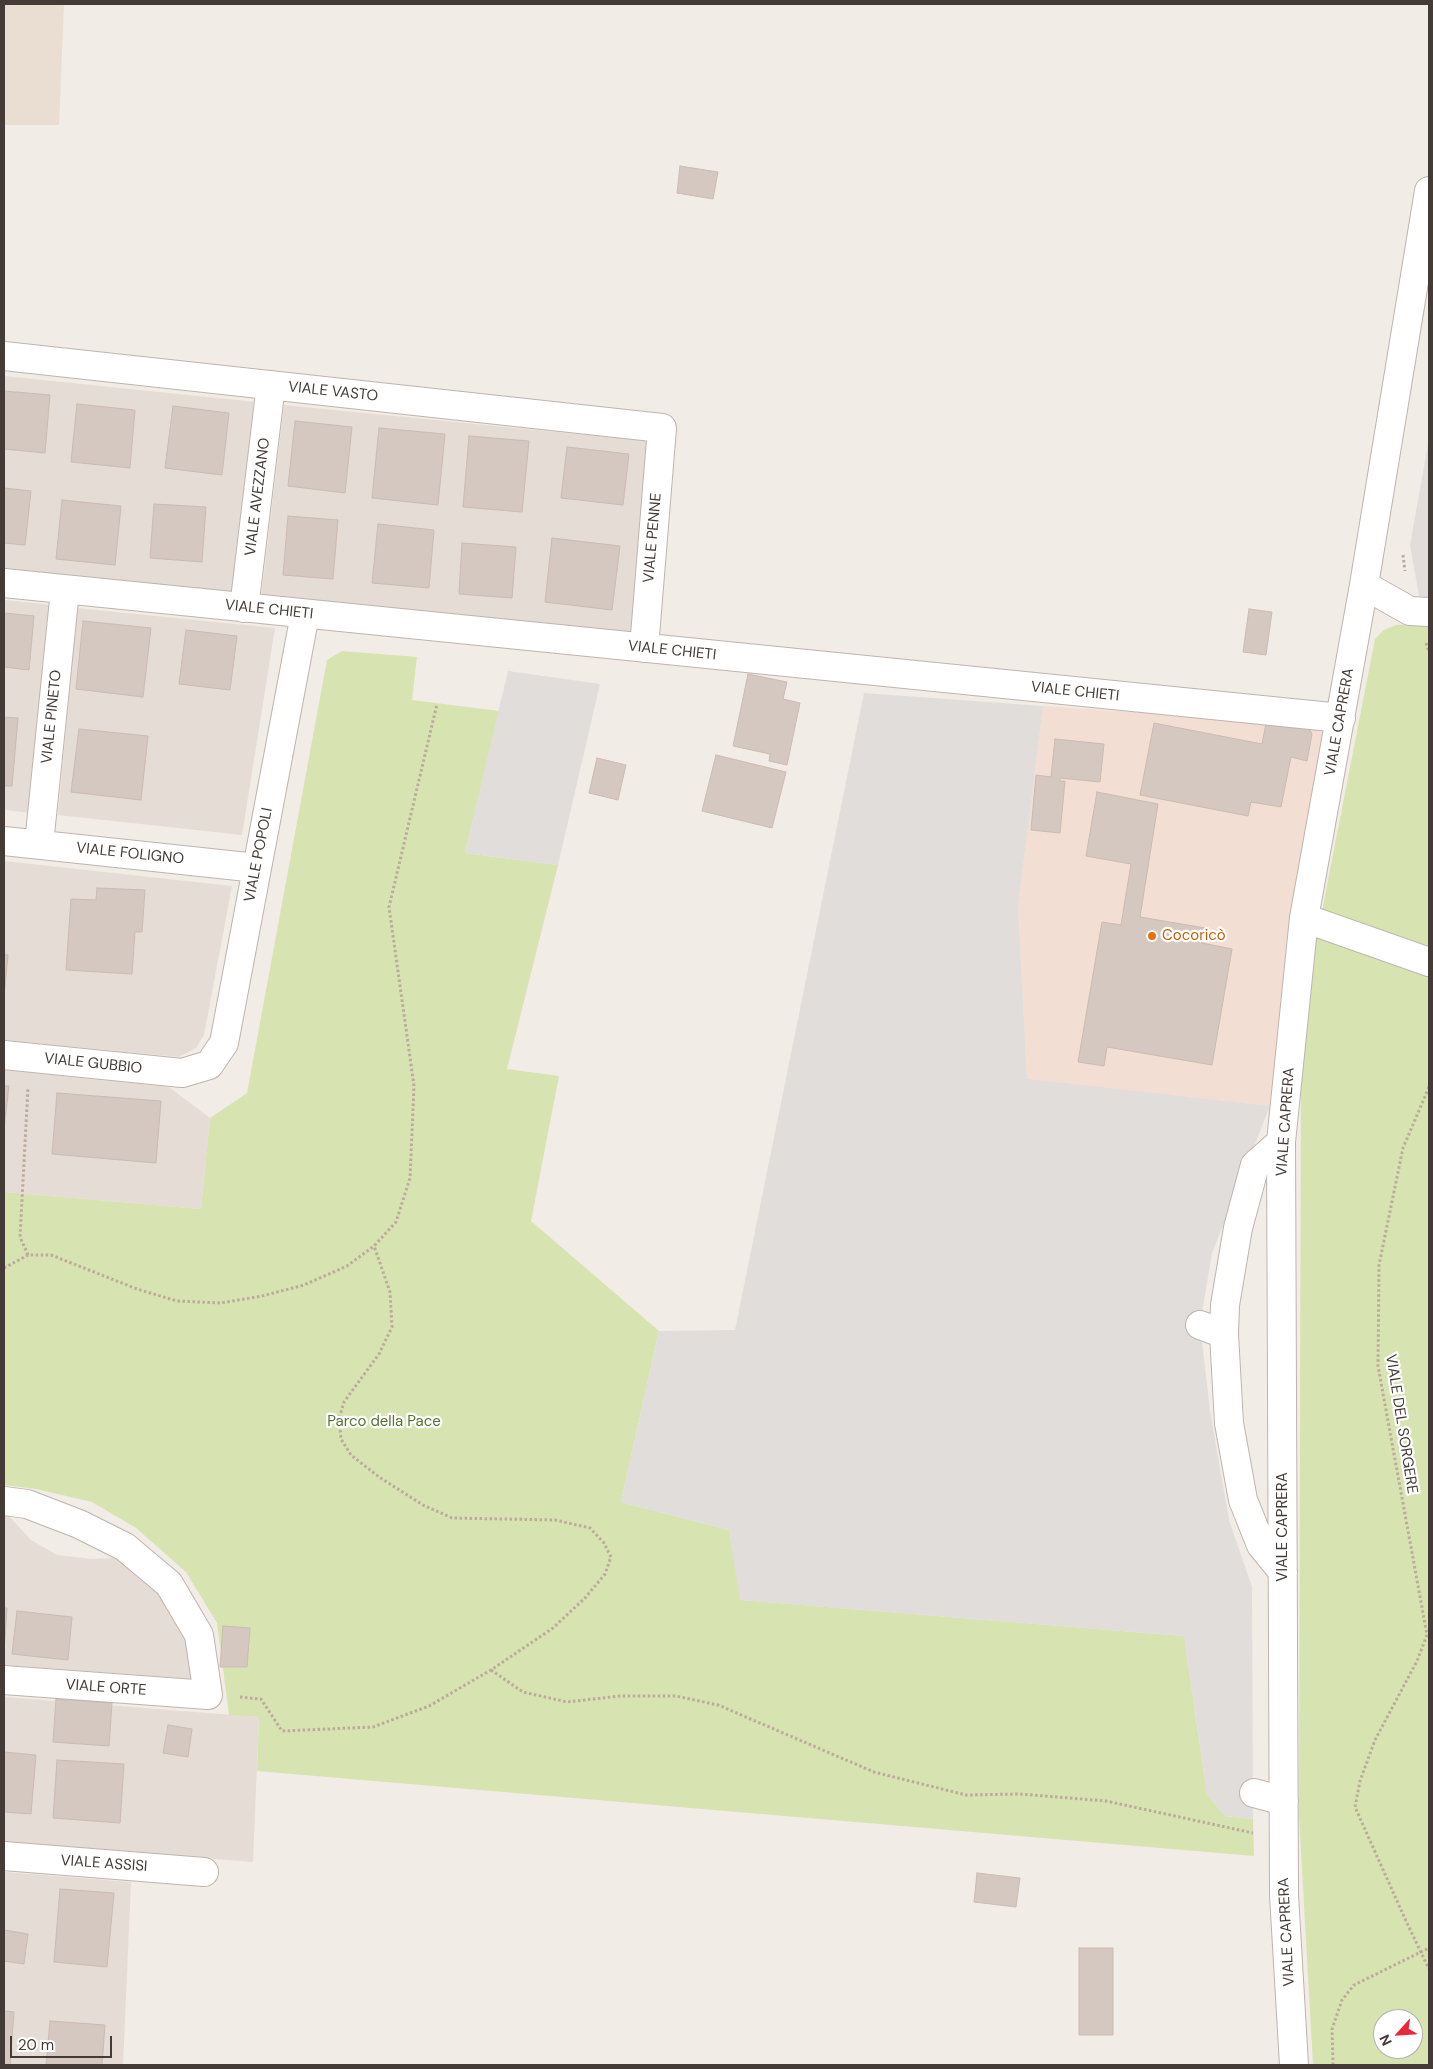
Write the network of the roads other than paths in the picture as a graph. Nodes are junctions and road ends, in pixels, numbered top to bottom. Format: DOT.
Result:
graph roads {
  1 [pos="1429,191"];
  2 [pos="4,356"];
  3 [pos="271,385"];
  4 [pos="662,428"];
  5 [pos="4,583"];
  6 [pos="1364,585"];
  7 [pos="66,590"];
  8 [pos="244,608"];
  9 [pos="1429,612"];
  10 [pos="305,614"];
  11 [pos="644,648"];
  12 [pos="1341,718"];
  13 [pos="4,841"];
  14 [pos="39,844"];
  15 [pos="257,868"];
  16 [pos="1304,918"];
  17 [pos="1429,962"];
  18 [pos="17,1057"];
  19 [pos="182,1073"];
  20 [pos="1282,1142"];
  21 [pos="4,1501"];
  22 [pos="1283,1572"];
  23 [pos="4,1680"];
  24 [pos="1254,1793"];
  25 [pos="1284,1801"];
  26 [pos="4,1856"];
  27 [pos="204,1872"];
  28 [pos="1294,2065"];
  1 -- 6 [label="street, VIALE CAPRERA"];
  2 -- 3 [label="street, VIALE VASTO"];
  3 -- 4 [label="street, VIALE VASTO"];
  3 -- 8 [label="street, VIALE AVEZZANO"];
  4 -- 11 [label="street, VIALE PENNE"];
  5 -- 7 [label="street, VIALE CHIETI"];
  6 -- 9 [label="street"];
  6 -- 12 [label="street, VIALE CAPRERA"];
  7 -- 8 [label="street, VIALE CHIETI"];
  7 -- 14 [label="street, VIALE PINETO"];
  8 -- 10 [label="street, VIALE CHIETI"];
  10 -- 11 [label="street, VIALE CHIETI"];
  10 -- 15 [label="street, VIALE POPOLI"];
  11 -- 12 [label="street, VIALE CHIETI"];
  12 -- 16 [label="street, VIALE CAPRERA"];
  13 -- 14 [label="street, VIALE FOLIGNO"];
  14 -- 15 [label="street, VIALE FOLIGNO"];
  15 -- 19 [label="street, VIALE POPOLI"];
  16 -- 17 [label="street"];
  16 -- 20 [label="street, VIALE CAPRERA"];
  18 -- 19 [label="street, VIALE GUBBIO"];
  20 -- 22 [label="street, VIALE CAPRERA"];
  20 -- 22 [label="street"];
  21 -- 23 [label="street, VIALE ORTE"];
  22 -- 25 [label="street, VIALE CAPRERA"];
  24 -- 25 [label="street"];
  25 -- 28 [label="street, VIALE CAPRERA"];
  26 -- 27 [label="street, VIALE ASSISI"];
}
